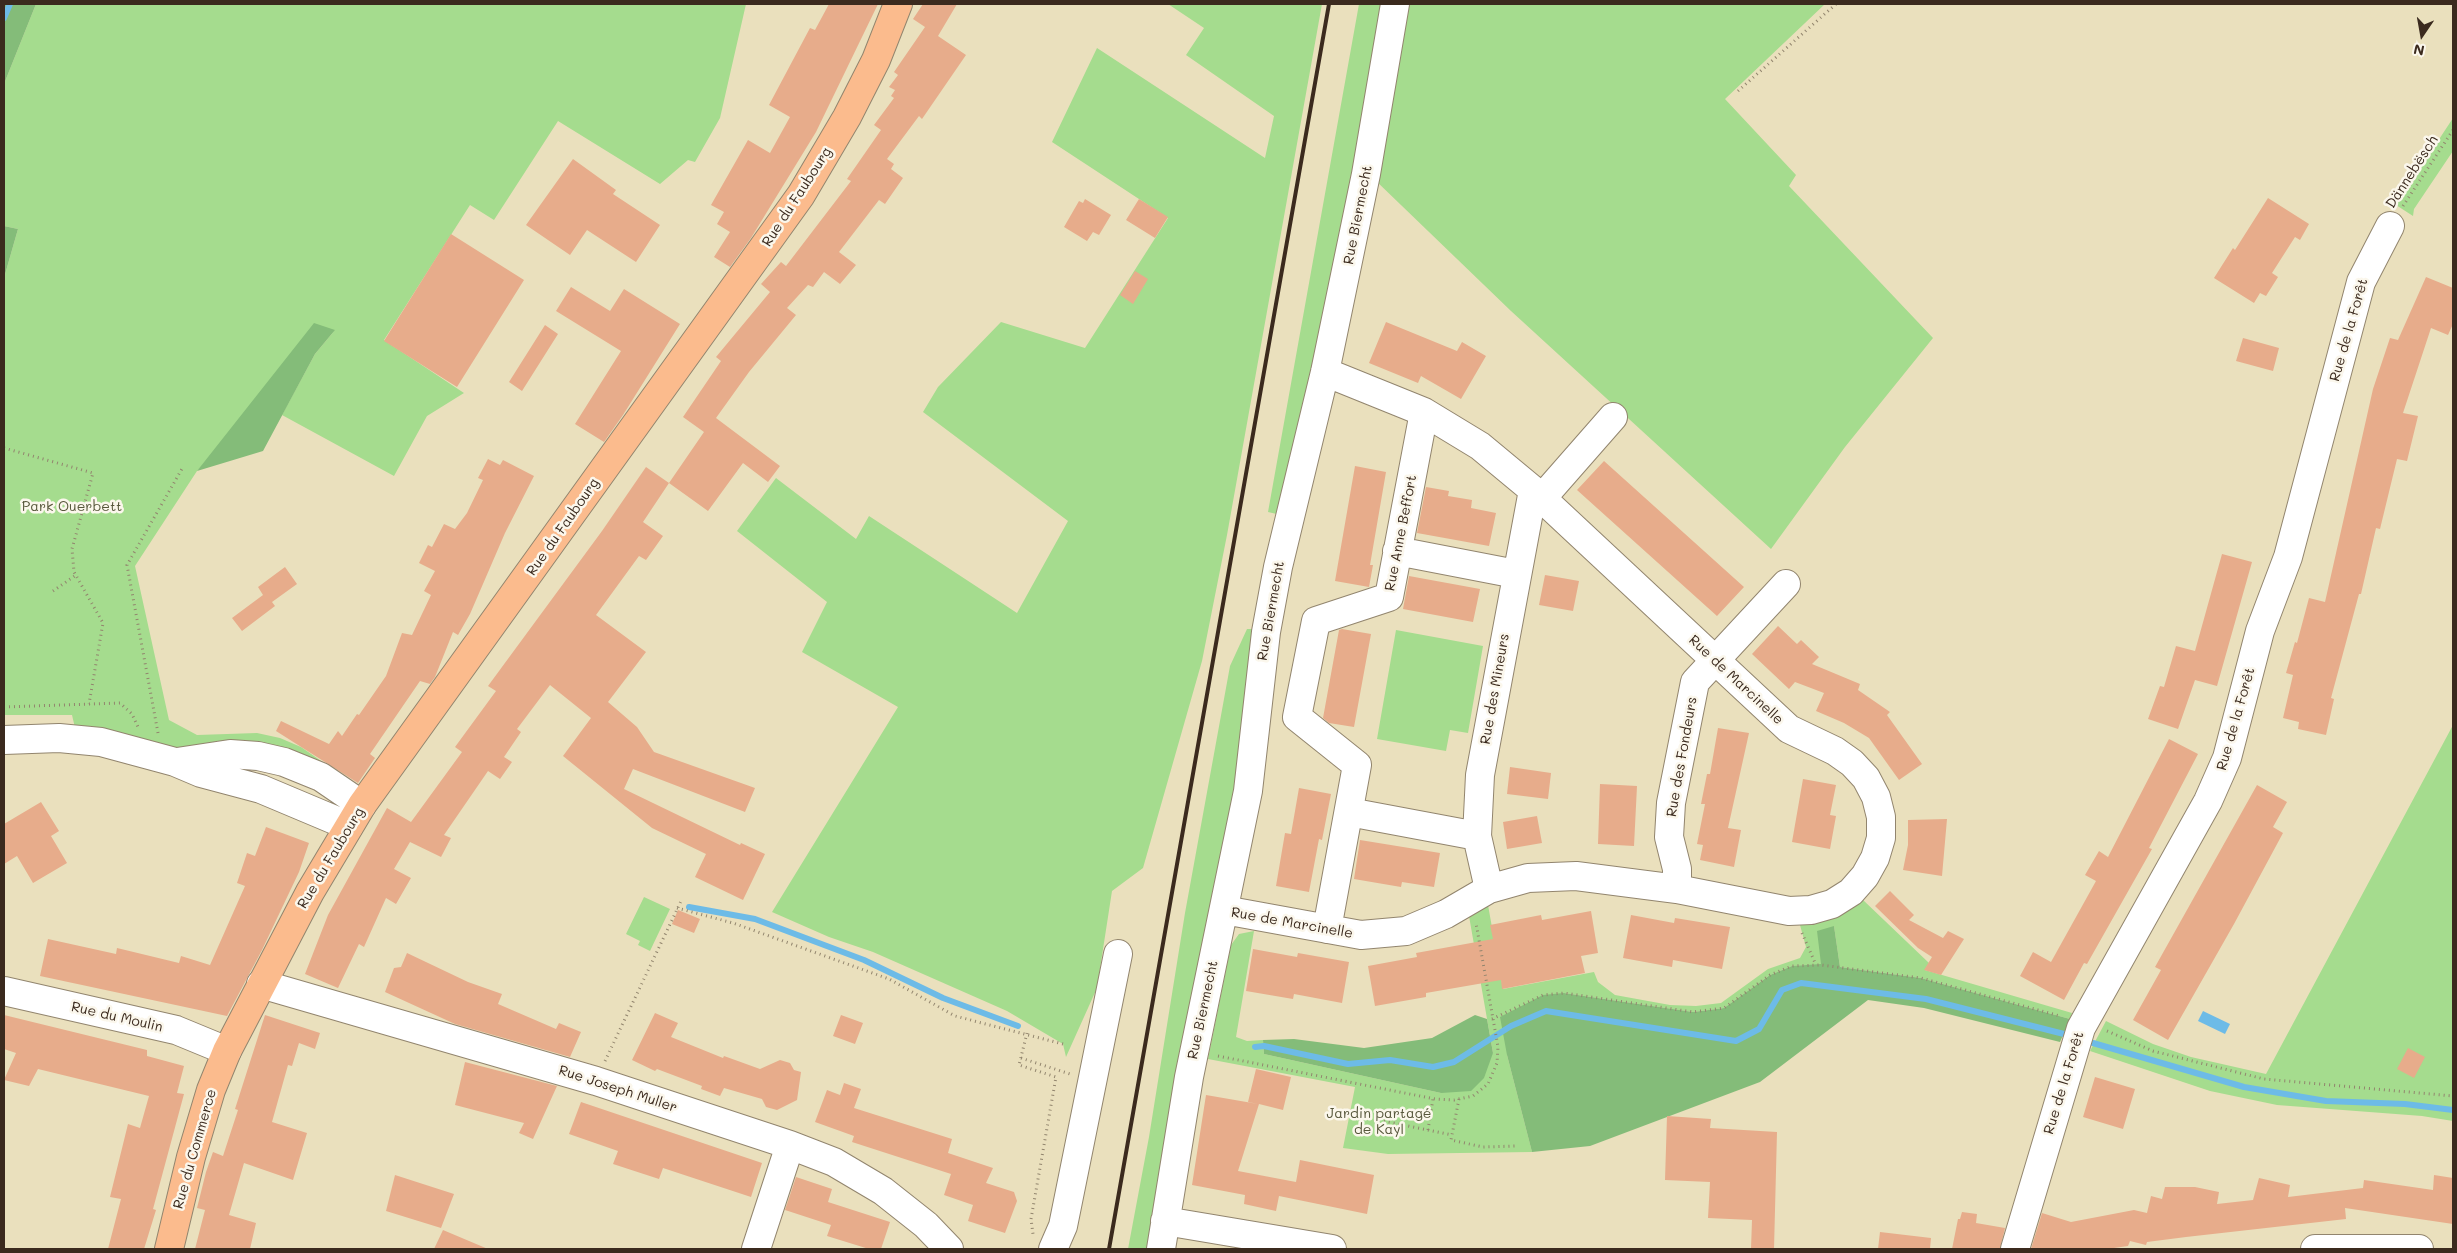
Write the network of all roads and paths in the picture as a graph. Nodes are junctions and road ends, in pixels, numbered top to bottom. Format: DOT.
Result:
graph roads {
  1 [pos="898,4"];
  2 [pos="1395,4"];
  3 [pos="1836,4"];
  4 [pos="1738,91"];
  5 [pos="2453,130"];
  6 [pos="2390,226"];
  7 [pos="1326,372"];
  8 [pos="1424,412"];
  9 [pos="1613,417"];
  10 [pos="4,448"];
  11 [pos="183,466"];
  12 [pos="1538,494"];
  13 [pos="1397,551"];
  14 [pos="1516,574"];
  15 [pos="76,575"];
  16 [pos="1786,584"];
  17 [pos="53,591"];
  18 [pos="1715,660"];
  19 [pos="89,704"];
  20 [pos="4,707"];
  21 [pos="4,740"];
  22 [pos="163,758"];
  23 [pos="1349,812"];
  24 [pos="356,816"];
  25 [pos="1477,836"];
  26 [pos="1677,889"];
  27 [pos="1480,893"];
  28 [pos="682,898"];
  29 [pos="678,908"];
  30 [pos="1224,910"];
  31 [pos="1795,911"];
  32 [pos="1327,929"];
  33 [pos="1118,954"];
  34 [pos="1816,965"];
  35 [pos="261,984"];
  36 [pos="4,991"];
  37 [pos="1492,1019"];
  38 [pos="2084,1022"];
  39 [pos="1027,1033"];
  40 [pos="1063,1044"];
  41 [pos="227,1051"];
  42 [pos="1195,1051"];
  43 [pos="1021,1058"];
  44 [pos="596,1081"];
  45 [pos="1092,1081"];
  46 [pos="2453,1096"];
  47 [pos="1433,1098"];
  48 [pos="1459,1099"];
  49 [pos="1374,1119"];
  50 [pos="1428,1130"];
  51 [pos="1452,1135"];
  52 [pos="790,1145"];
  53 [pos="1516,1146"];
  54 [pos="1165,1221"];
  55 [pos="1043,1246"];
  56 [pos="169,1249"];
  57 [pos="756,1249"];
  58 [pos="949,1249"];
  59 [pos="1161,1249"];
  60 [pos="1332,1249"];
  61 [pos="2015,1249"];
  62 [pos="2315,1249"];
  63 [pos="2419,1249"];
  1 -- 24 [label="main road, Rue du Faubourg"];
  2 -- 7 [label="street, Rue Biermecht"];
  3 -- 4 [label="path"];
  5 -- 6 [label="path, Dännebësch"];
  6 -- 38 [label="street, Rue de la Forêt"];
  7 -- 8 [label="street, Rue de Marcinelle"];
  7 -- 30 [label="street, Rue Biermecht"];
  8 -- 12 [label="street, Rue de Marcinelle"];
  8 -- 13 [label="street, Rue Anne Beffort"];
  9 -- 12 [label="street"];
  10 -- 15 [label="path"];
  11 -- 22 [label="path"];
  12 -- 14 [label="street, Rue des Mineurs"];
  12 -- 18 [label="street, Rue de Marcinelle"];
  13 -- 14 [label="street"];
  13 -- 23 [label="street, Rue Anne Beffort"];
  14 -- 25 [label="street, Rue des Mineurs"];
  15 -- 17 [label="path"];
  15 -- 19 [label="path"];
  16 -- 18 [label="street, Rue des Fondeurs"];
  18 -- 26 [label="street, Rue des Fondeurs"];
  18 -- 31 [label="street, Rue de Marcinelle"];
  19 -- 20 [label="path"];
  19 -- 22 [label="path"];
  21 -- 22 [label="street"];
  22 -- 24 [label="street"];
  23 -- 25 [label="street"];
  23 -- 32 [label="street, Rue Anne Beffort"];
  24 -- 35 [label="main road, Rue du Faubourg"];
  25 -- 27 [label="street, Rue des Mineurs"];
  26 -- 27 [label="street, Rue de Marcinelle"];
  26 -- 31 [label="street, Rue de Marcinelle"];
  27 -- 32 [label="street, Rue de Marcinelle"];
  27 -- 37 [label="path"];
  28 -- 29 [label="path"];
  29 -- 39 [label="path"];
  29 -- 44 [label="path"];
  30 -- 32 [label="street, Rue de Marcinelle"];
  30 -- 42 [label="street, Rue Biermecht"];
  31 -- 34 [label="path"];
  33 -- 45 [label="street"];
  34 -- 37 [label="path"];
  34 -- 38 [label="path"];
  35 -- 41 [label="main road, Rue du Faubourg"];
  35 -- 44 [label="street, Rue Joseph Muller"];
  36 -- 41 [label="street, Rue du Moulin"];
  37 -- 48 [label="path"];
  38 -- 46 [label="path"];
  38 -- 61 [label="street, Rue de la Forêt"];
  39 -- 40 [label="path"];
  39 -- 43 [label="path"];
  41 -- 56 [label="main road, Rue du Commerce"];
  42 -- 47 [label="path"];
  42 -- 54 [label="street, Rue Biermecht"];
  43 -- 45 [label="path"];
  43 -- 55 [label="path"];
  44 -- 52 [label="street, Rue Joseph Muller"];
  45 -- 55 [label="street"];
  47 -- 48 [label="path"];
  47 -- 50 [label="path"];
  48 -- 51 [label="path"];
  49 -- 50 [label="path"];
  50 -- 51 [label="path"];
  51 -- 53 [label="path"];
  52 -- 57 [label="street"];
  52 -- 58 [label="street, Rue Joseph Muller"];
  54 -- 59 [label="street, Rue Biermecht"];
  54 -- 60 [label="street"];
  62 -- 63 [label="street"];
}
